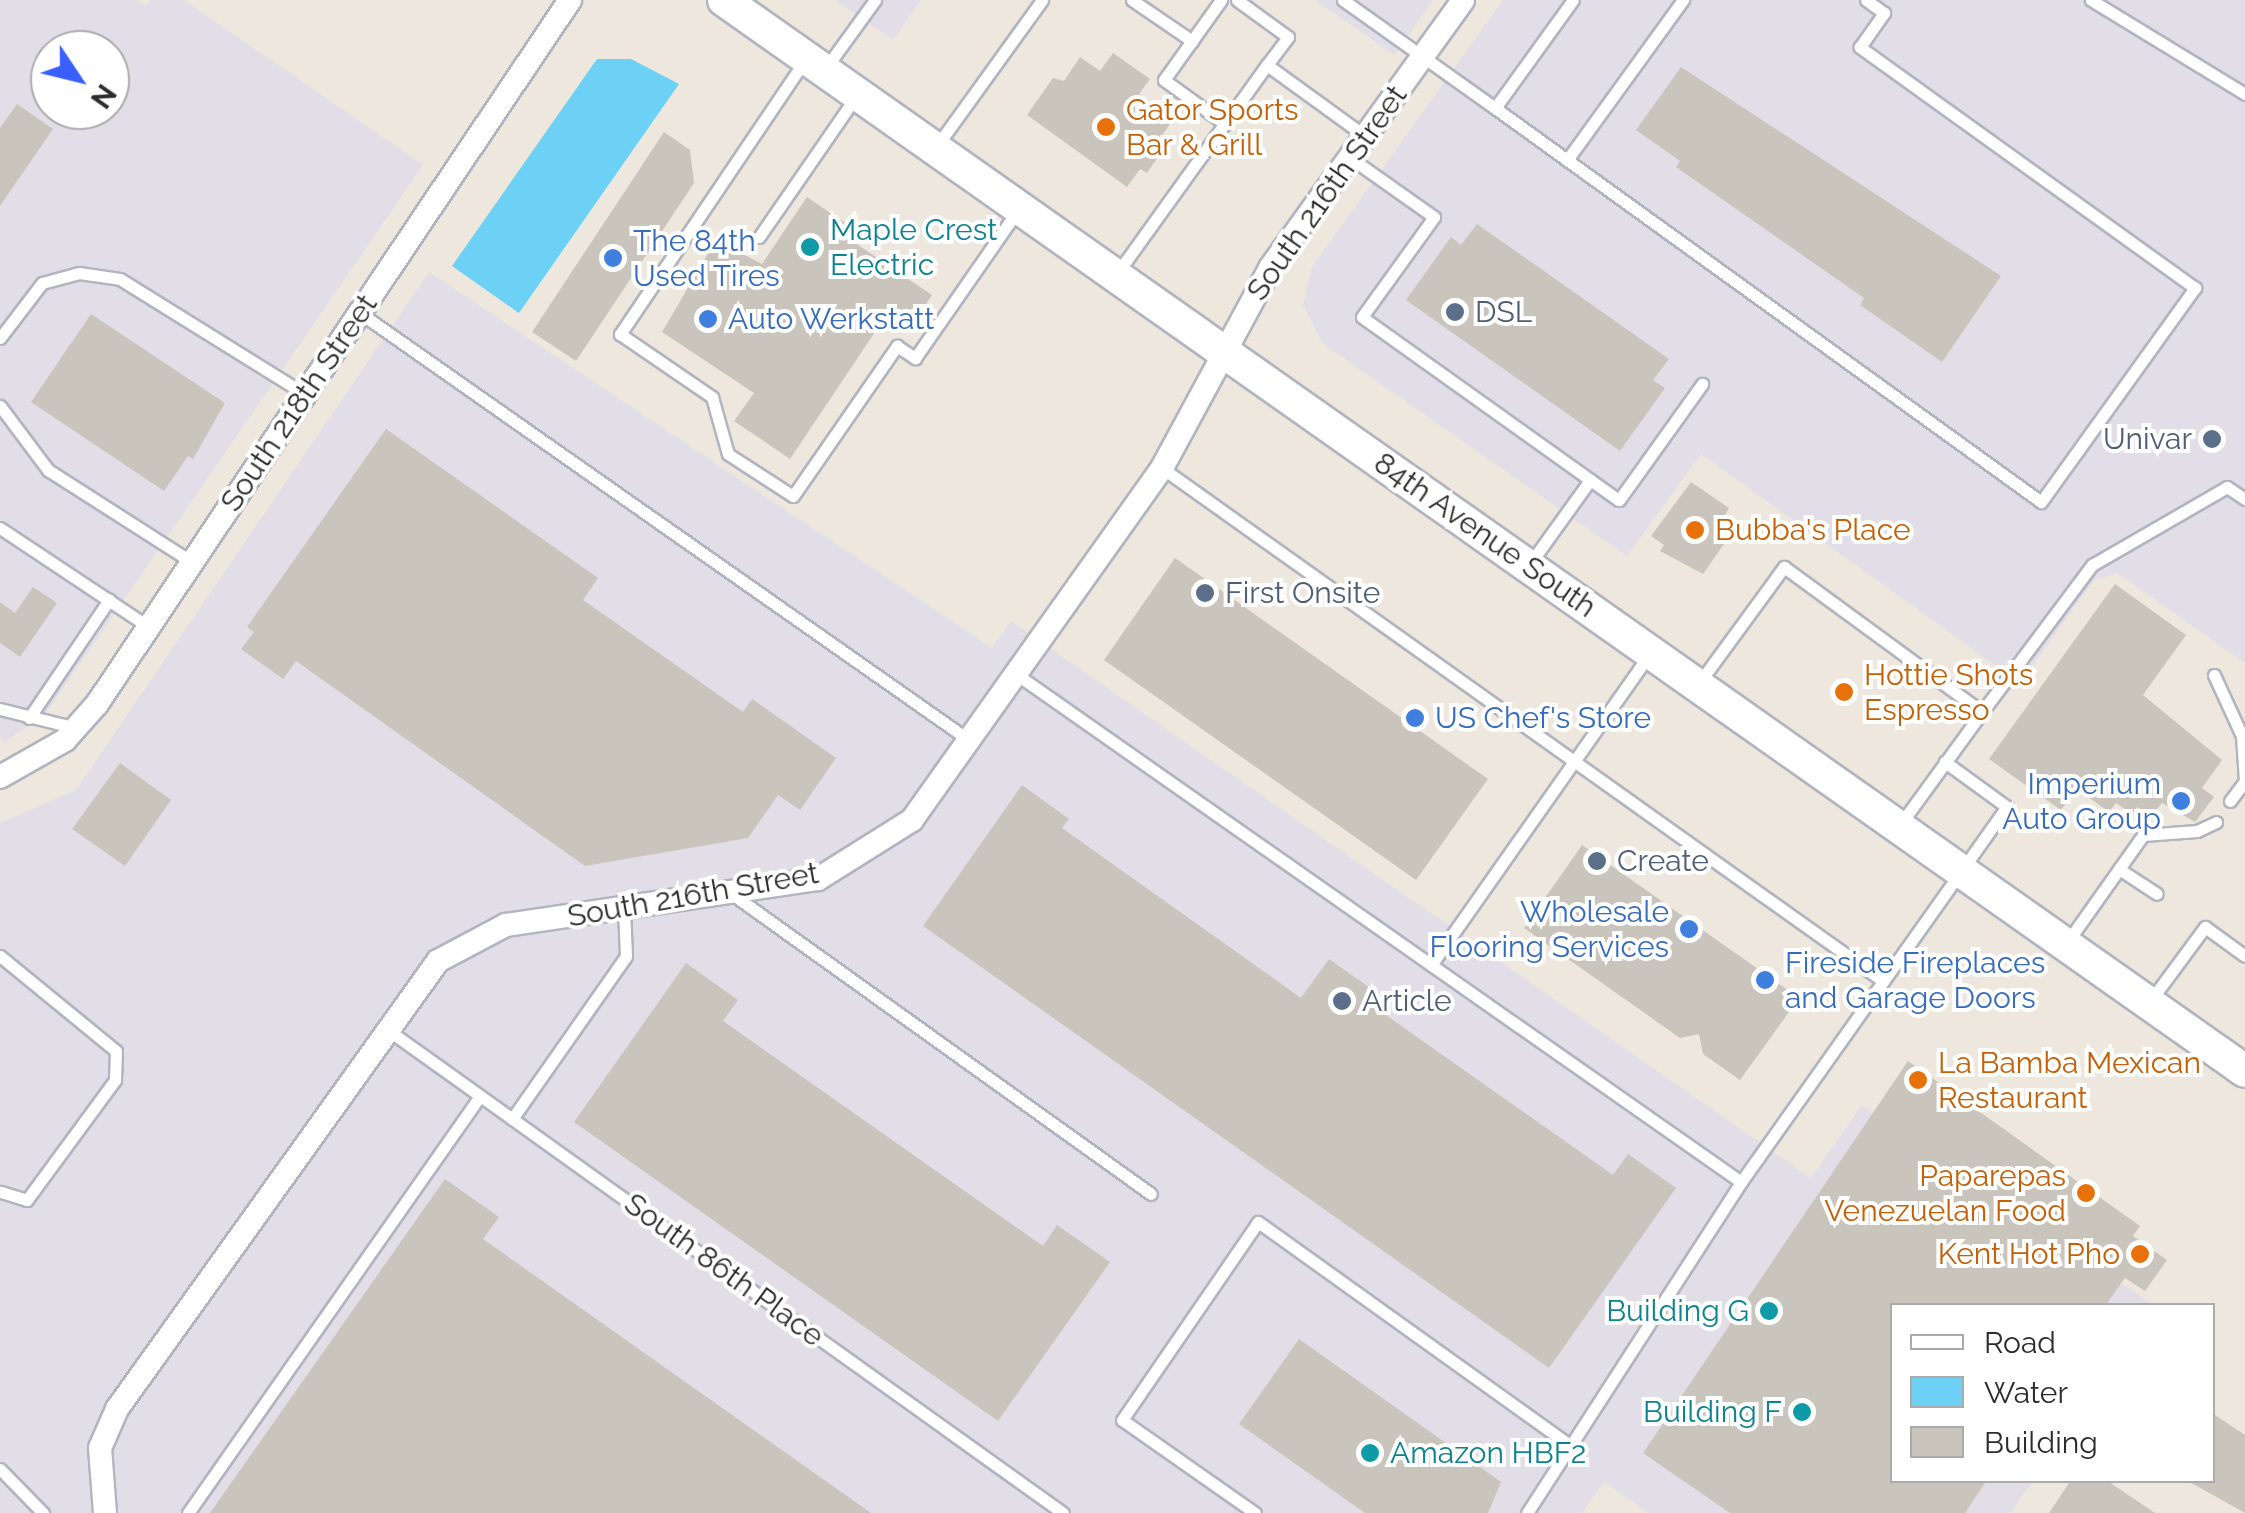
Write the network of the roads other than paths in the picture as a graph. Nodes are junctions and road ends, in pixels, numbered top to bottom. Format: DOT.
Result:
graph roads {
  1 [pos="570,0"];
  2 [pos="724,0"];
  3 [pos="875,0"];
  4 [pos="1042,0"];
  5 [pos="1132,0"];
  6 [pos="1221,0"];
  7 [pos="1237,0"];
  8 [pos="1342,0"];
  9 [pos="1463,0"];
  10 [pos="1573,0"];
  11 [pos="1682,0"];
  12 [pos="1866,0"];
  13 [pos="2091,0"];
  14 [pos="1192,41"];
  15 [pos="1423,56"];
  16 [pos="815,64"];
  17 [pos="1268,65"];
  18 [pos="858,94"];
  19 [pos="2245,94"];
  20 [pos="1495,108"];
  21 [pos="1226,124"];
  22 [pos="1365,136"];
  23 [pos="935,148"];
  24 [pos="1350,157"];
  25 [pos="1567,160"];
  26 [pos="1019,208"];
  27 [pos="759,237"];
  28 [pos="1116,276"];
  29 [pos="360,312"];
  30 [pos="0,338"];
  31 [pos="1224,352"];
  32 [pos="1702,384"];
  33 [pos="305,394"];
  34 [pos="0,406"];
  35 [pos="1162,468"];
  36 [pos="1590,480"];
  37 [pos="2245,500"];
  38 [pos="0,528"];
  39 [pos="192,562"];
  40 [pos="1529,565"];
  41 [pos="109,600"];
  42 [pos="149,627"];
  43 [pos="1650,652"];
  44 [pos="1016,674"];
  45 [pos="2214,675"];
  46 [pos="1697,685"];
  47 [pos="0,709"];
  48 [pos="1982,712"];
  49 [pos="29,718"];
  50 [pos="76,728"];
  51 [pos="970,740"];
  52 [pos="1946,762"];
  53 [pos="1572,764"];
  54 [pos="0,778"];
  55 [pos="2230,801"];
  56 [pos="2216,822"];
  57 [pos="1898,827"];
  58 [pos="2119,869"];
  59 [pos="1961,871"];
  60 [pos="729,892"];
  61 [pos="2156,894"];
  62 [pos="624,908"];
  63 [pos="2065,944"];
  64 [pos="0,956"];
  65 [pos="2245,956"];
  66 [pos="1431,965"];
  67 [pos="1883,982"];
  68 [pos="2149,1004"];
  69 [pos="384,1028"];
  70 [pos="2245,1071"];
  71 [pos="480,1096"];
  72 [pos="512,1119"];
  73 [pos="1740,1182"];
  74 [pos="0,1192"];
  75 [pos="1151,1194"];
  76 [pos="1570,1445"];
  77 [pos="0,1469"];
  78 [pos="43,1513"];
  79 [pos="104,1513"];
  80 [pos="188,1513"];
  81 [pos="1063,1513"];
  82 [pos="1254,1513"];
  83 [pos="1526,1513"];
  1 -- 29 [label="street, South 218th Street"];
  2 -- 16 [label="main road, 84th Avenue South"];
  3 -- 16 [label="lane"];
  4 -- 23 [label="lane"];
  5 -- 14 [label="lane"];
  6 -- 14 [label="lane"];
  7 -- 17 [label="lane"];
  8 -- 15 [label="lane"];
  9 -- 15 [label="street, South 216th Street"];
  10 -- 20 [label="lane"];
  11 -- 25 [label="lane"];
  12 -- 25 [label="lane"];
  13 -- 19 [label="lane"];
  14 -- 21 [label="lane"];
  15 -- 20 [label="lane"];
  15 -- 22 [label="street, South 216th Street"];
  16 -- 18 [label="main road, 84th Avenue South"];
  16 -- 26 [label="lane"];
  17 -- 21 [label="lane"];
  17 -- 22 [label="lane"];
  18 -- 23 [label="main road, 84th Avenue South"];
  18 -- 27 [label="lane"];
  20 -- 25 [label="lane"];
  21 -- 28 [label="lane"];
  22 -- 24 [label="street, South 216th Street"];
  23 -- 26 [label="main road, 84th Avenue South"];
  24 -- 31 [label="street, South 216th Street"];
  24 -- 36 [label="lane"];
  26 -- 28 [label="main road, 84th Avenue South"];
  28 -- 31 [label="main road, 84th Avenue South"];
  29 -- 33 [label="street, South 218th Street"];
  29 -- 51 [label="lane"];
  30 -- 33 [label="lane"];
  31 -- 35 [label="street, South 216th Street"];
  31 -- 40 [label="main road, 84th Avenue South"];
  32 -- 36 [label="lane"];
  33 -- 39 [label="street, South 218th Street"];
  34 -- 39 [label="lane"];
  35 -- 44 [label="street, South 216th Street"];
  35 -- 53 [label="lane"];
  36 -- 40 [label="lane"];
  37 -- 48 [label="lane"];
  38 -- 41 [label="lane"];
  39 -- 42 [label="street, South 218th Street"];
  40 -- 43 [label="main road, 84th Avenue South"];
  41 -- 42 [label="lane"];
  41 -- 49 [label="lane"];
  42 -- 50 [label="street, South 218th Street"];
  43 -- 46 [label="main road, 84th Avenue South"];
  43 -- 53 [label="lane"];
  44 -- 51 [label="street, South 216th Street"];
  44 -- 66 [label="lane"];
  45 -- 55 [label="lane"];
  46 -- 48 [label="lane"];
  46 -- 57 [label="main road, 84th Avenue South"];
  47 -- 49 [label="lane"];
  48 -- 52 [label="lane"];
  49 -- 50 [label="lane"];
  50 -- 54 [label="street, South 218th Street"];
  51 -- 60 [label="street, South 216th Street"];
  52 -- 57 [label="lane"];
  52 -- 59 [label="lane"];
  53 -- 66 [label="lane"];
  53 -- 67 [label="lane"];
  56 -- 58 [label="lane"];
  57 -- 59 [label="main road, 84th Avenue South"];
  58 -- 61 [label="lane"];
  58 -- 63 [label="lane"];
  59 -- 63 [label="main road, 84th Avenue South"];
  59 -- 67 [label="lane"];
  60 -- 62 [label="street, South 216th Street"];
  60 -- 75 [label="lane"];
  62 -- 69 [label="street, South 216th Street"];
  62 -- 72 [label="lane"];
  63 -- 68 [label="main road, 84th Avenue South"];
  64 -- 74 [label="lane"];
  65 -- 68 [label="lane"];
  66 -- 73 [label="lane"];
  67 -- 73 [label="lane"];
  68 -- 70 [label="main road, 84th Avenue South"];
  69 -- 71 [label="lane, South 86th Place"];
  69 -- 79 [label="street, South 216th Street"];
  71 -- 72 [label="lane, South 86th Place"];
  71 -- 80 [label="lane"];
  72 -- 81 [label="lane, South 86th Place"];
  73 -- 76 [label="lane"];
  76 -- 82 [label="lane"];
  76 -- 83 [label="lane"];
  77 -- 78 [label="lane"];
}
